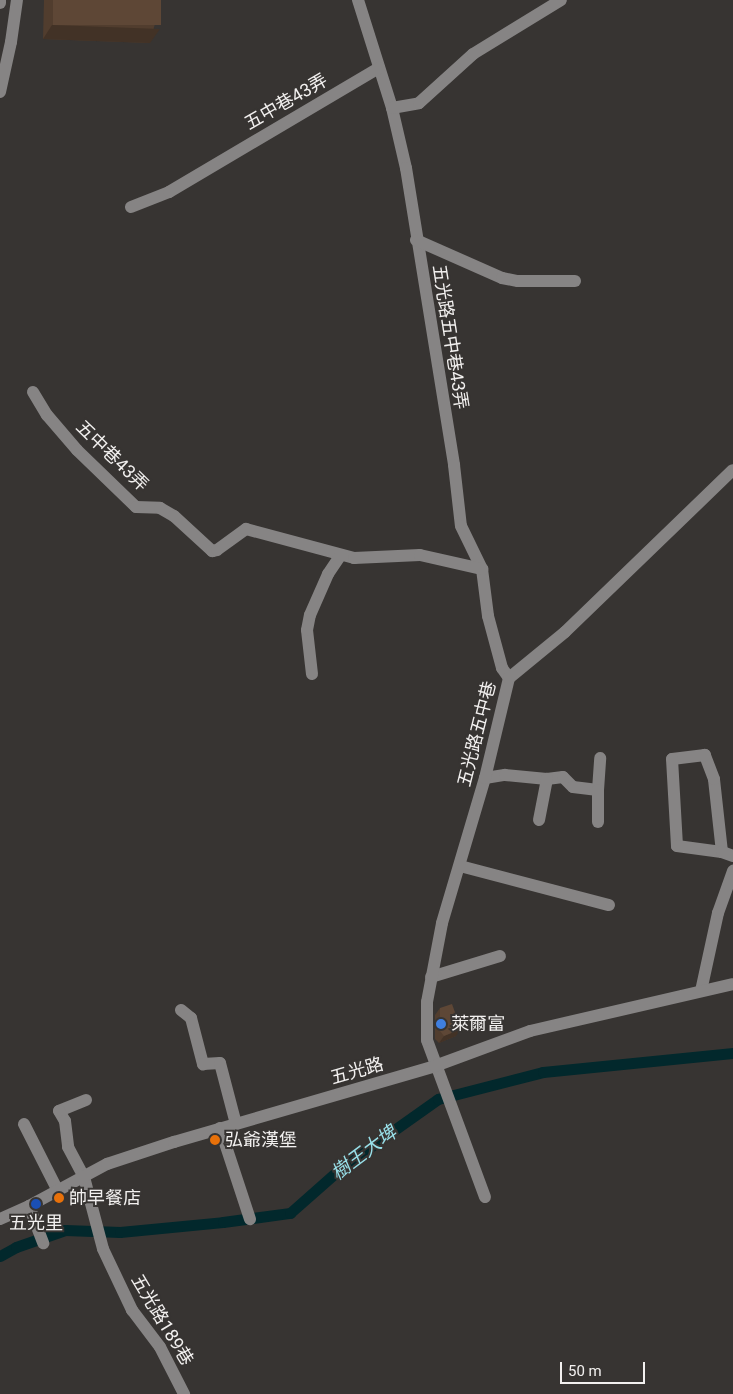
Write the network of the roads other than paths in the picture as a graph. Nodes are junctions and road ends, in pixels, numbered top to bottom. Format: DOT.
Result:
graph roads {
  1 [pos="17,0"];
  2 [pos="358,0"];
  3 [pos="562,0"];
  4 [pos="379,68"];
  5 [pos="0,92"];
  6 [pos="392,108"];
  7 [pos="131,207"];
  8 [pos="416,240"];
  9 [pos="575,281"];
  10 [pos="33,392"];
  11 [pos="733,470"];
  12 [pos="341,555"];
  13 [pos="482,568"];
  14 [pos="312,674"];
  15 [pos="509,678"];
  16 [pos="600,758"];
  17 [pos="485,778"];
  18 [pos="547,779"];
  19 [pos="598,790"];
  20 [pos="539,820"];
  21 [pos="598,822"];
  22 [pos="727,854"];
  23 [pos="460,866"];
  24 [pos="733,871"];
  25 [pos="609,905"];
  26 [pos="500,956"];
  27 [pos="430,977"];
  28 [pos="733,984"];
  29 [pos="701,991"];
  30 [pos="181,1010"];
  31 [pos="435,1066"];
  32 [pos="86,1100"];
  33 [pos="24,1124"];
  34 [pos="236,1124"];
  35 [pos="220,1128"];
  36 [pos="84,1177"];
  37 [pos="58,1191"];
  38 [pos="486,1197"];
  39 [pos="29,1206"];
  40 [pos="0,1219"];
  41 [pos="250,1219"];
  42 [pos="43,1243"];
  43 [pos="184,1394"];
  1 -- 5 [label="street"];
  2 -- 4 [label="street, 五光路五中巷43弄"];
  3 -- 6 [label="street"];
  4 -- 6 [label="street, 五光路五中巷43弄"];
  4 -- 7 [label="street, 五中巷43弄"];
  6 -- 8 [label="street, 五光路五中巷43弄"];
  8 -- 9 [label="street"];
  8 -- 13 [label="street, 五光路五中巷43弄"];
  10 -- 12 [label="street, 五中巷43弄"];
  11 -- 15 [label="street, 五光路五中巷"];
  12 -- 13 [label="street, 五中巷43弄"];
  12 -- 14 [label="street"];
  13 -- 15 [label="street, 五光路五中巷43弄"];
  15 -- 17 [label="street, 五光路五中巷"];
  16 -- 19 [label="street"];
  17 -- 18 [label="street"];
  17 -- 23 [label="street, 五光路五中巷"];
  18 -- 19 [label="street"];
  18 -- 20 [label="street"];
  19 -- 21 [label="street"];
  22 -- 22 [label="street"];
  23 -- 25 [label="street"];
  23 -- 27 [label="street, 五光路五中巷"];
  24 -- 29 [label="street"];
  26 -- 27 [label="street"];
  27 -- 31 [label="street, 五光路五中巷"];
  28 -- 29 [label="street, 五光路"];
  29 -- 31 [label="street, 五光路"];
  30 -- 34 [label="street"];
  31 -- 34 [label="street, 五光路"];
  31 -- 38 [label="street, 五光路五中巷"];
  32 -- 36 [label="street, 五光路189巷"];
  33 -- 37 [label="street"];
  34 -- 35 [label="street, 五光路"];
  35 -- 36 [label="street, 五光路"];
  35 -- 41 [label="street"];
  36 -- 37 [label="street, 五光路"];
  36 -- 43 [label="street, 五光路189巷"];
  37 -- 39 [label="street, 五光路"];
  39 -- 40 [label="street, 五光路"];
  39 -- 42 [label="street"];
}
